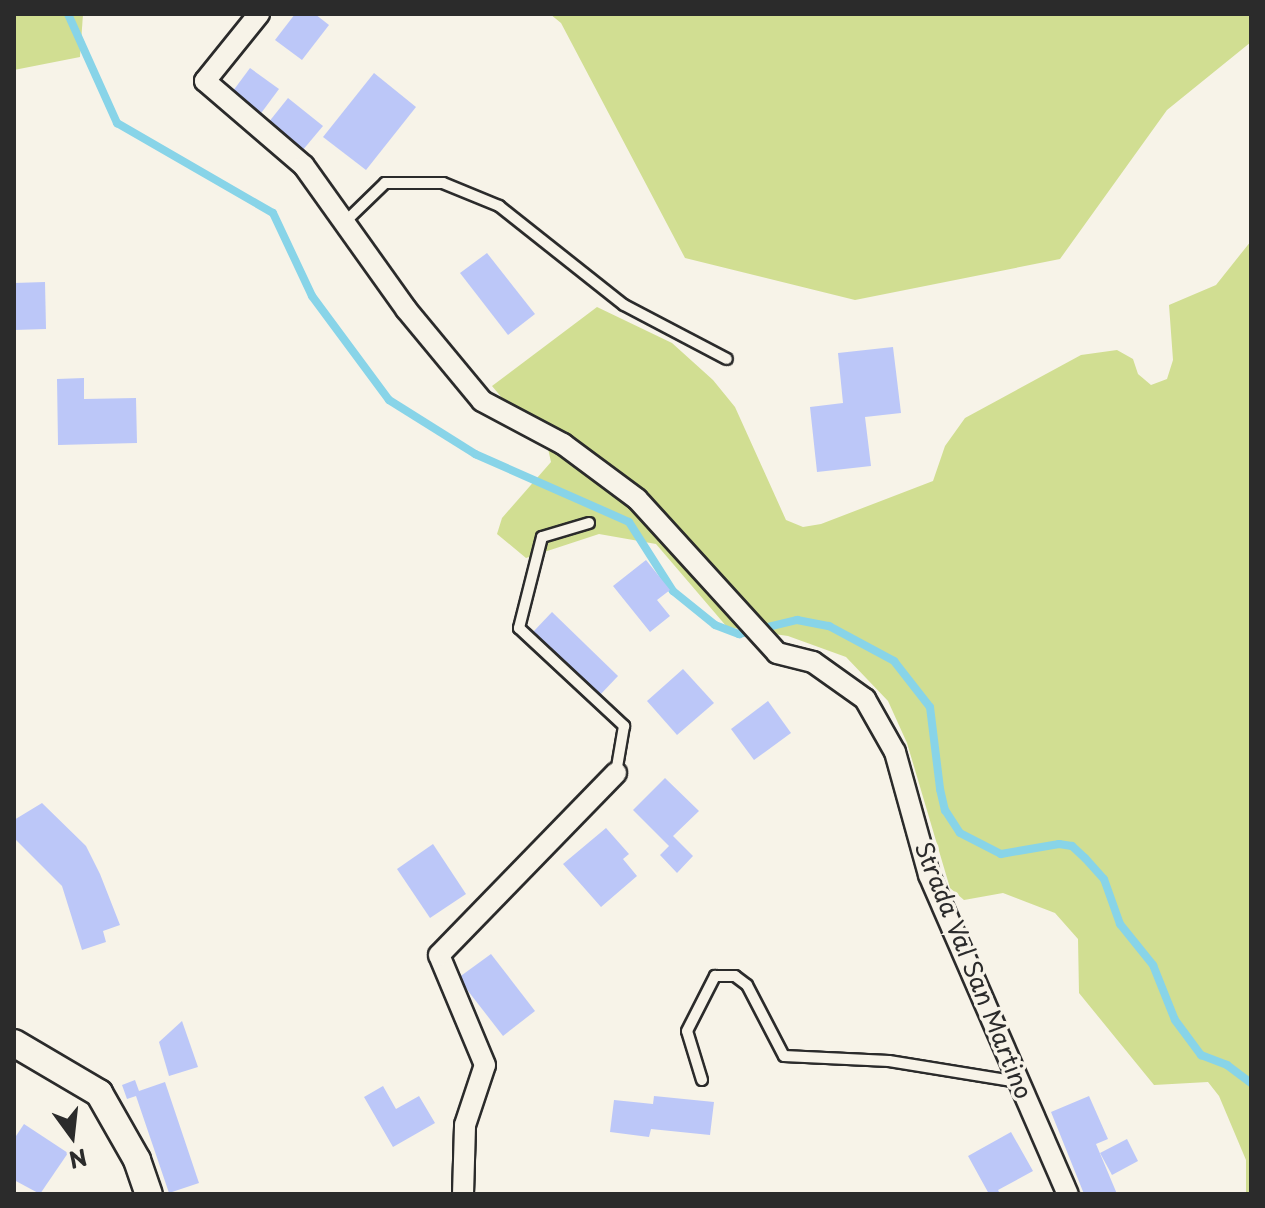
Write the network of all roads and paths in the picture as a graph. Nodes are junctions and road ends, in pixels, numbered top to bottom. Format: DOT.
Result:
graph roads {
  1 [pos="259,14"];
  2 [pos="347,220"];
  3 [pos="727,359"];
  4 [pos="589,523"];
  5 [pos="616,773"];
  6 [pos="14,1043"];
  7 [pos="702,1080"];
  8 [pos="1020,1082"];
  9 [pos="149,1194"];
  10 [pos="463,1194"];
  11 [pos="1068,1194"];
  1 -- 2 [label="street, Strada Val San Martino"];
  2 -- 3 [label="lane"];
  2 -- 8 [label="street, Strada Val San Martino"];
  4 -- 5 [label="lane"];
  5 -- 10 [label="street"];
  6 -- 9 [label="street"];
  7 -- 8 [label="lane"];
  8 -- 11 [label="street, Strada Val San Martino"];
}
